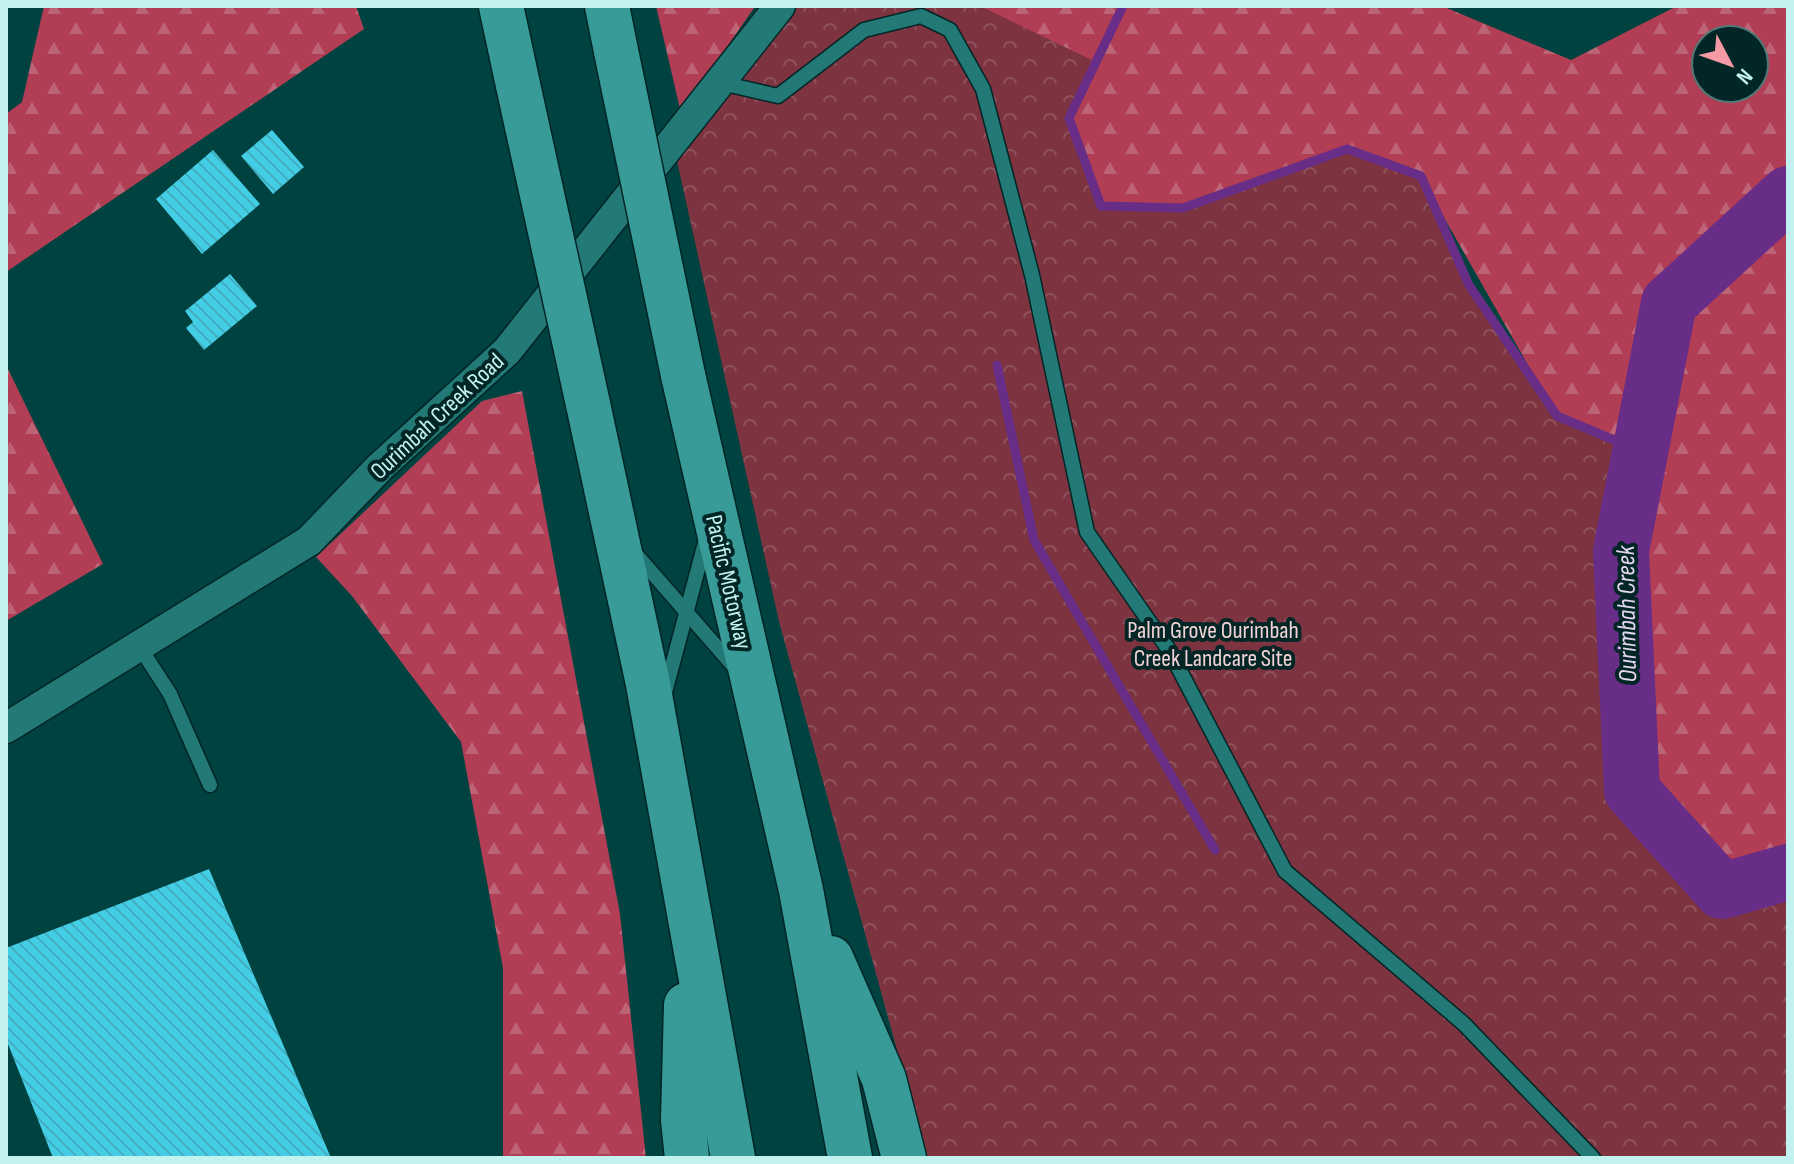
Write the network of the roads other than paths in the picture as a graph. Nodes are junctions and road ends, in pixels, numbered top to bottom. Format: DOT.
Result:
graph roads {
  1 [pos="501,6"];
  2 [pos="607,6"];
  3 [pos="780,6"];
  4 [pos="723,77"];
  5 [pos="713,512"];
  6 [pos="616,531"];
  7 [pos="687,612"];
  8 [pos="139,646"];
  9 [pos="755,690"];
  10 [pos="6,728"];
  11 [pos="656,728"];
  12 [pos="210,785"];
  13 [pos="801,890"];
  14 [pos="688,918"];
  15 [pos="687,1158"];
  16 [pos="733,1158"];
  17 [pos="850,1158"];
  18 [pos="904,1158"];
  19 [pos="1593,1158"];
  1 -- 6 [label="highway, bridge"];
  2 -- 5 [label="highway, Pacific Motorway, bridge"];
  3 -- 4 [label="street, Ourimbah Creek Road"];
  4 -- 8 [label="street, Ourimbah Creek Road"];
  4 -- 19 [label="lane"];
  5 -- 7 [label="lane"];
  5 -- 9 [label="highway, Pacific Motorway"];
  6 -- 7 [label="lane"];
  6 -- 11 [label="highway"];
  7 -- 9 [label="lane"];
  7 -- 11 [label="lane"];
  8 -- 10 [label="street, Ourimbah Creek Road"];
  8 -- 12 [label="lane"];
  9 -- 13 [label="highway, Pacific Motorway"];
  11 -- 14 [label="highway"];
  13 -- 17 [label="highway, Pacific Motorway"];
  13 -- 18 [label="highway"];
  14 -- 15 [label="highway"];
  14 -- 16 [label="highway"];
}
